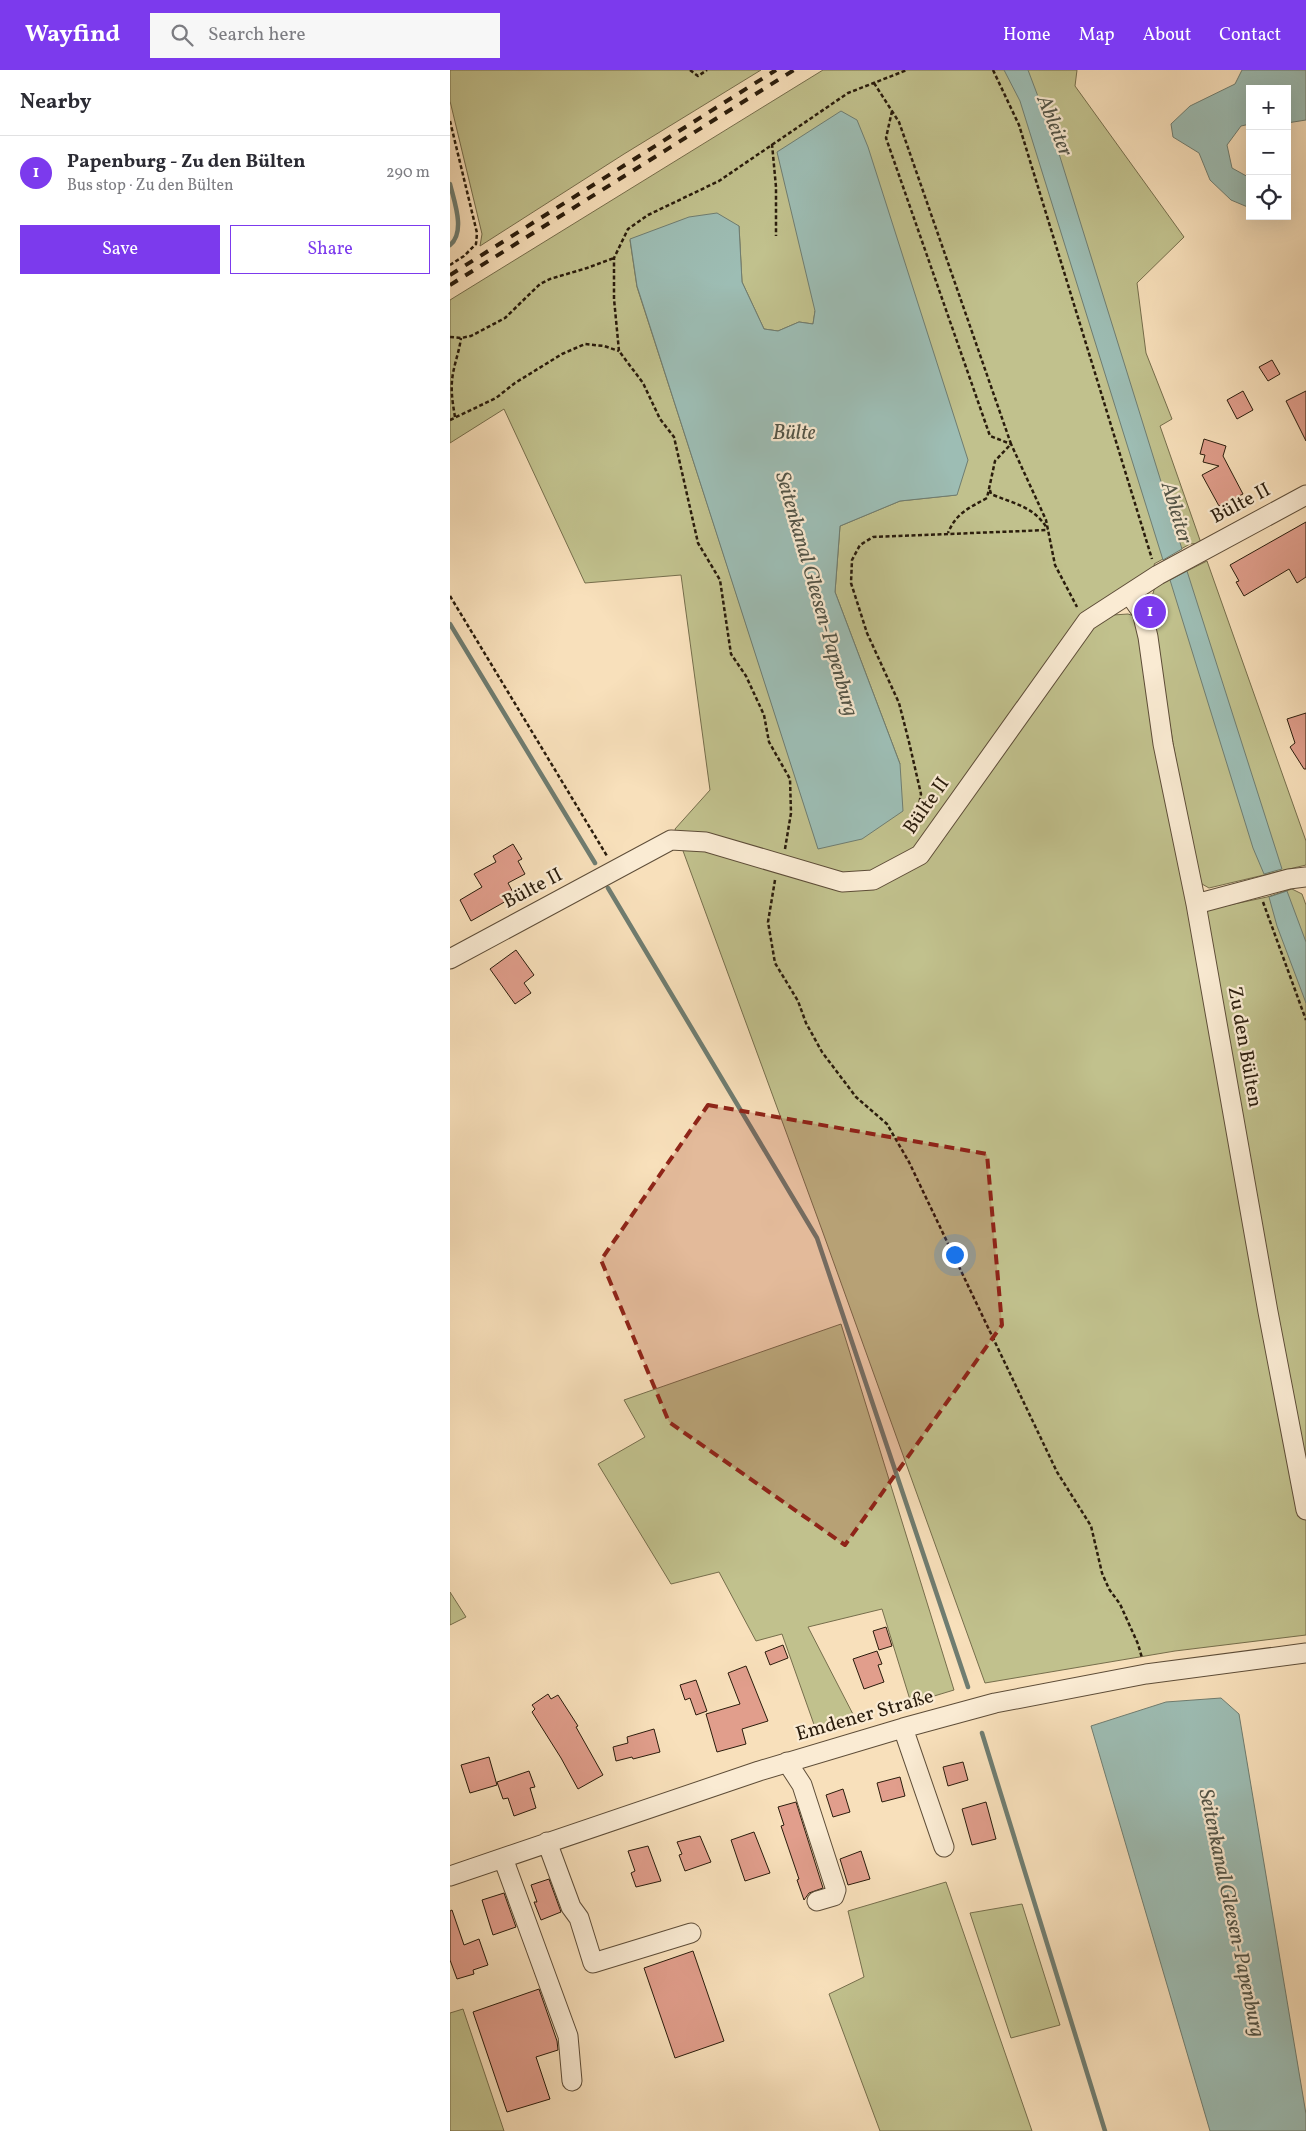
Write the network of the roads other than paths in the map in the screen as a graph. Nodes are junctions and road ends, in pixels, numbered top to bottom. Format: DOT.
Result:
graph roads {
  1 [pos="1306,495"];
  2 [pos="1130,595"];
  3 [pos="1306,877"];
  4 [pos="1196,904"];
  5 [pos="450,959"];
  6 [pos="1306,1510"];
  7 [pos="1306,1654"];
  8 [pos="903,1728"];
  9 [pos="787,1762"];
  10 [pos="547,1842"];
  11 [pos="944,1847"];
  12 [pos="503,1858"];
  13 [pos="450,1876"];
  14 [pos="817,1901"];
  15 [pos="691,1933"];
  16 [pos="572,2081"];
  1 -- 2 [label="street, Bülte II"];
  2 -- 4 [label="street, Zu den Bülten"];
  2 -- 5 [label="street, Bülte II"];
  3 -- 4 [label="street"];
  4 -- 6 [label="street, Zu den Bülten"];
  7 -- 8 [label="street, Emdener Straße"];
  8 -- 9 [label="street, Emdener Straße"];
  8 -- 11 [label="street"];
  9 -- 10 [label="street, Emdener Straße"];
  9 -- 14 [label="street"];
  10 -- 12 [label="street, Emdener Straße"];
  10 -- 15 [label="street"];
  12 -- 13 [label="street, Emdener Straße"];
  12 -- 16 [label="street"];
}
